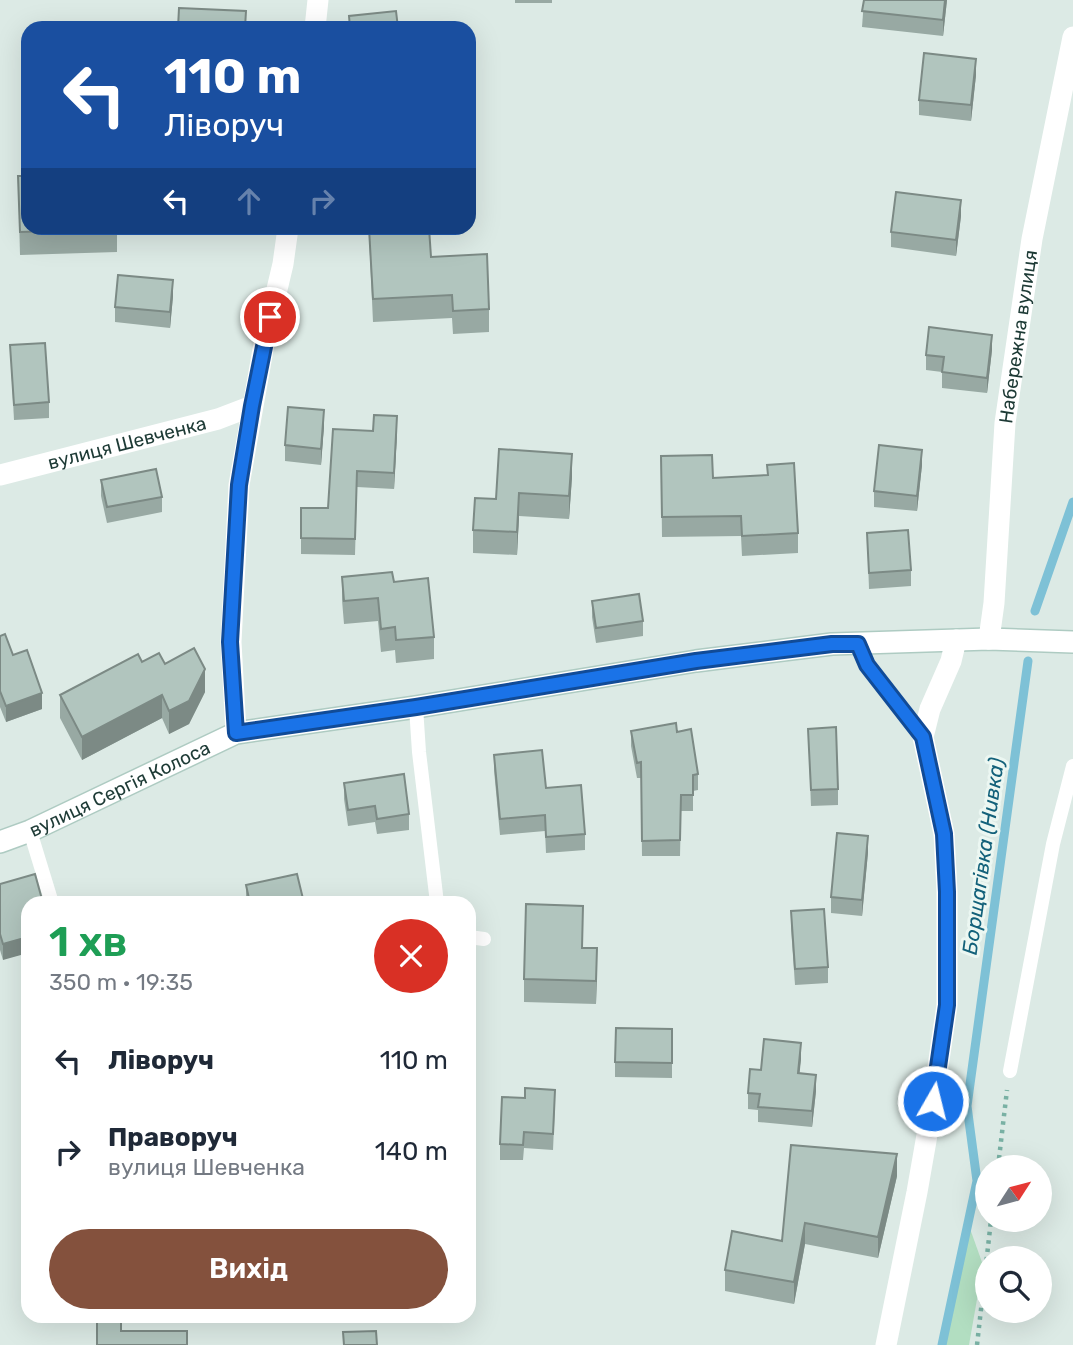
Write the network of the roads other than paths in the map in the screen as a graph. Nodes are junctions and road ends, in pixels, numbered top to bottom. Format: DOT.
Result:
graph roads {
  1 [pos="318,0"];
  2 [pos="316,21"];
  3 [pos="1073,37"];
  4 [pos="287,235"];
  5 [pos="252,406"];
  6 [pos="0,475"];
  7 [pos="989,639"];
  8 [pos="957,640"];
  9 [pos="1073,642"];
  10 [pos="858,644"];
  11 [pos="416,707"];
  12 [pos="236,733"];
  13 [pos="923,737"];
  14 [pos="1073,766"];
  15 [pos="30,831"];
  16 [pos="0,842"];
  17 [pos="50,896"];
  18 [pos="436,896"];
  19 [pos="1010,1071"];
  20 [pos="886,1345"];
  1 -- 2 [label="street"];
  3 -- 7 [label="street, Набережна вулиця"];
  4 -- 5 [label="street"];
  5 -- 6 [label="street, вулиця Шевченка"];
  5 -- 12 [label="street"];
  7 -- 8 [label="street, вулиця Сергія Колоса"];
  7 -- 9 [label="street, вулиця Сергія Колоса"];
  8 -- 10 [label="street, вулиця Сергія Колоса"];
  8 -- 13 [label="street"];
  10 -- 11 [label="street, вулиця Сергія Колоса"];
  10 -- 13 [label="lane"];
  11 -- 12 [label="street, вулиця Сергія Колоса"];
  11 -- 18 [label="lane"];
  12 -- 15 [label="street, вулиця Сергія Колоса"];
  13 -- 20 [label="street"];
  14 -- 19 [label="lane"];
  15 -- 16 [label="street, вулиця Сергія Колоса"];
  15 -- 17 [label="lane"];
}
